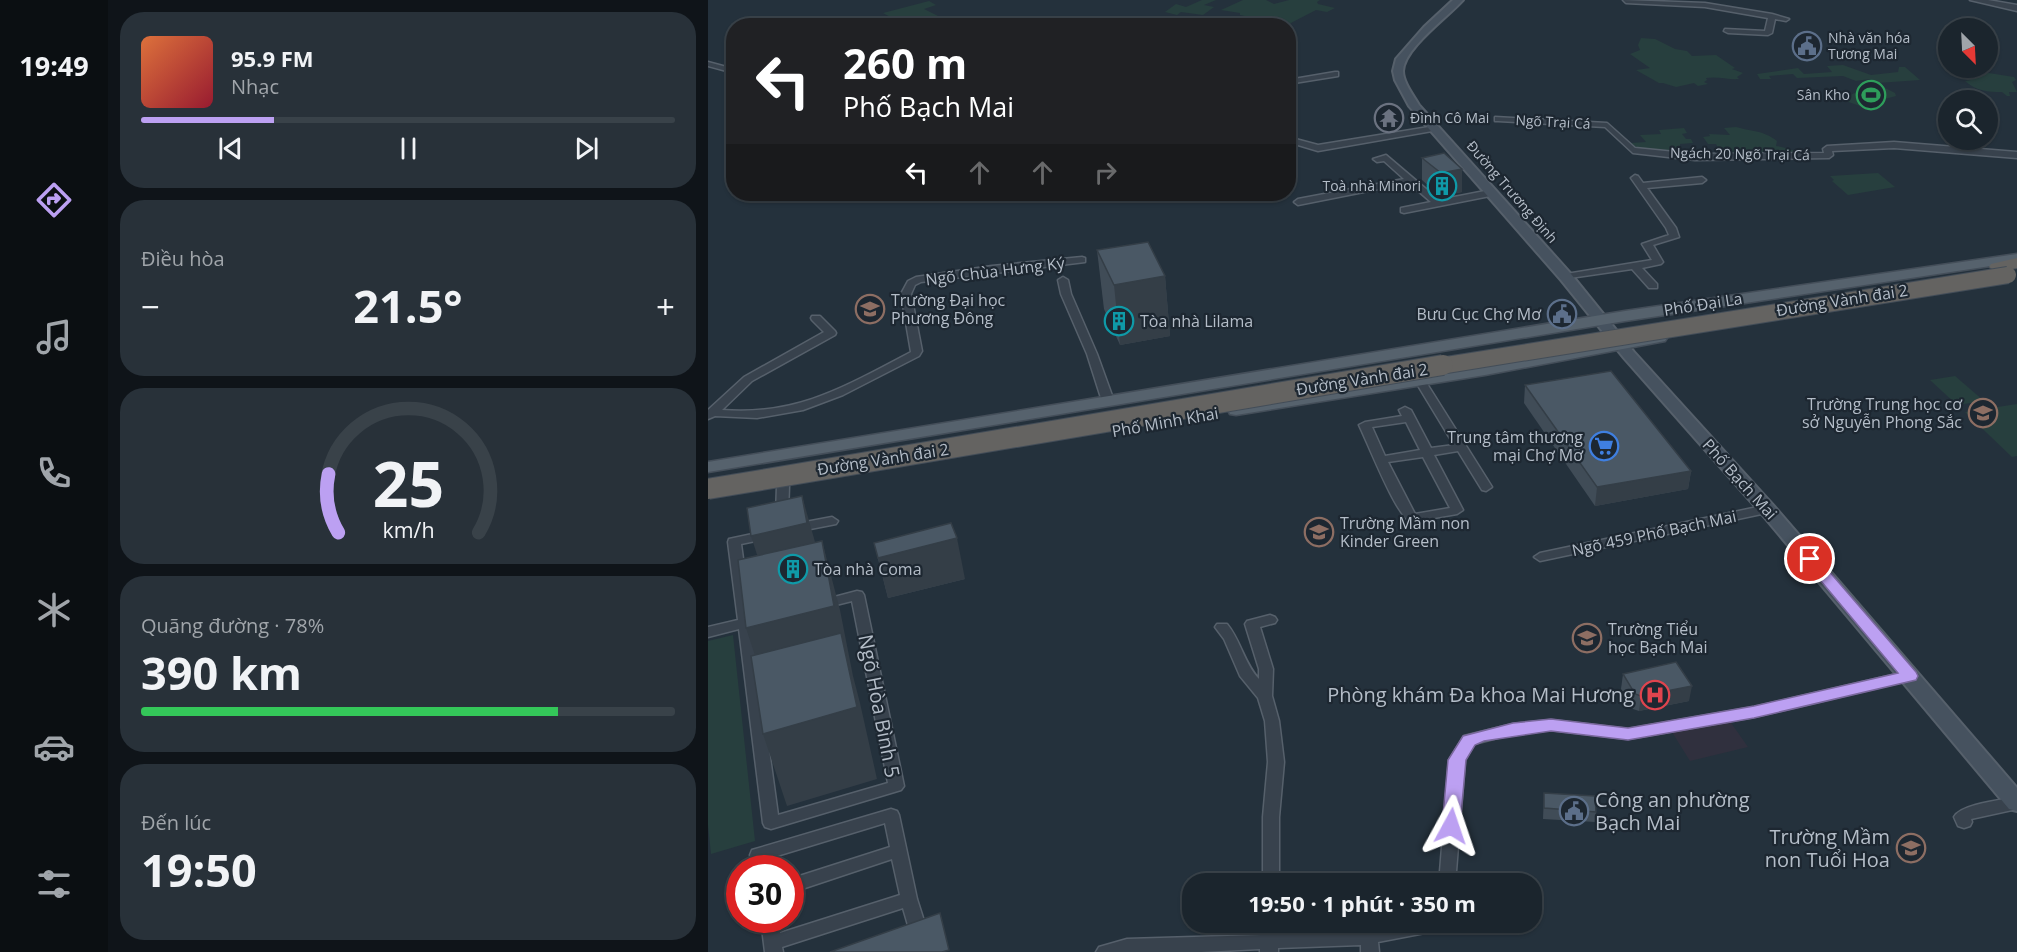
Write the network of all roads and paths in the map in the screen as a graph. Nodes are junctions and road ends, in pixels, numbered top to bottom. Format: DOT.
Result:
graph roads {
  1 [pos="1458,0"];
  2 [pos="1978,0"];
  3 [pos="1626,1"];
  4 [pos="1708,2"];
  5 [pos="2017,8"];
  6 [pos="1772,16"];
  7 [pos="1786,19"];
  8 [pos="1728,31"];
  9 [pos="708,64"];
  10 [pos="726,69"];
  11 [pos="1335,74"];
  12 [pos="1296,81"];
  13 [pos="1498,119"];
  14 [pos="1607,125"];
  15 [pos="1435,128"];
  16 [pos="1296,142"];
  17 [pos="2017,155"];
  18 [pos="1702,180"];
  19 [pos="1490,193"];
  20 [pos="1298,202"];
  21 [pos="1432,204"];
  22 [pos="1404,210"];
  23 [pos="2017,258"];
  24 [pos="1082,260"];
  25 [pos="1635,266"];
  26 [pos="2013,271"];
  27 [pos="1566,277"];
  28 [pos="1063,280"];
  29 [pos="1653,286"];
  30 [pos="1719,302"];
  31 [pos="816,318"];
  32 [pos="1602,321"];
  33 [pos="1744,324"];
  34 [pos="1622,346"];
  35 [pos="1419,379"];
  36 [pos="1108,401"];
  37 [pos="710,415"];
  38 [pos="936,429"];
  39 [pos="841,445"];
  40 [pos="1461,447"];
  41 [pos="1428,453"];
  42 [pos="943,459"];
  43 [pos="1380,460"];
  44 [pos="708,467"];
  45 [pos="844,475"];
  46 [pos="708,478"];
  47 [pos="783,486"];
  48 [pos="1486,487"];
  49 [pos="708,489"];
  50 [pos="708,498"];
  51 [pos="1767,509"];
  52 [pos="832,521"];
  53 [pos="782,531"];
  54 [pos="1540,556"];
  55 [pos="812,607"];
  56 [pos="777,615"];
  57 [pos="1270,620"];
  58 [pos="743,624"];
  59 [pos="1222,627"];
  60 [pos="708,632"];
  61 [pos="1910,676"];
  62 [pos="1265,696"];
  63 [pos="2017,803"];
  64 [pos="1964,822"];
  65 [pos="900,850"];
  66 [pos="780,855"];
  67 [pos="1270,873"];
  68 [pos="1448,873"];
  69 [pos="804,881"];
  70 [pos="909,899"];
  71 [pos="771,933"];
  72 [pos="1408,933"];
  73 [pos="1370,944"];
  74 [pos="1269,946"];
  75 [pos="773,948"];
  76 [pos="896,952"];
  77 [pos="1105,952"];
  1 -- 15 [label="main road, Đường Trương Định"];
  2 -- 5 [label="street"];
  3 -- 4 [label="street"];
  4 -- 6 [label="street"];
  6 -- 7 [label="street"];
  6 -- 8 [label="street"];
  9 -- 10 [label="street"];
  11 -- 12 [label="street"];
  13 -- 14 [label="street, Ngõ Trại Cá"];
  14 -- 17 [label="street, Ngách 20 Ngõ Trại Cá"];
  15 -- 16 [label="street"];
  15 -- 19 [label="main road, Đường Trương Định"];
  18 -- 25 [label="street"];
  19 -- 21 [label="street"];
  19 -- 27 [label="main road, Đường Trương Định"];
  20 -- 21 [label="street"];
  21 -- 22 [label="street"];
  23 -- 30 [label="main road, Phố Đại La"];
  24 -- 37 [label="street, Ngõ Chùa Hưng Ký"];
  25 -- 27 [label="street"];
  25 -- 29 [label="street"];
  26 -- 33 [label="main road, Phố Đại La"];
  26 -- 46 [label="highway, Đường Vành đai 2"];
  26 -- 49 [label="highway, Đường Vành đai 2, bridge"];
  27 -- 32 [label="main road, Đường Trương Định"];
  28 -- 36 [label="street"];
  30 -- 32 [label="main road, Phố Đại La"];
  30 -- 33 [label="main road"];
  31 -- 37 [label="street, Ngõ Chùa Hưng Ký"];
  32 -- 34 [label="main road, Phố Bạch Mai"];
  32 -- 36 [label="main road, Phố Minh Khai"];
  33 -- 34 [label="main road, Phố Đại La"];
  34 -- 35 [label="main road, Phố Minh Khai"];
  34 -- 51 [label="main road, Phố Bạch Mai"];
  35 -- 40 [label="street"];
  35 -- 42 [label="main road, Phố Minh Khai"];
  36 -- 38 [label="main road, Phố Minh Khai"];
  38 -- 39 [label="main road, Phố Minh Khai"];
  38 -- 42 [label="main road"];
  39 -- 44 [label="main road, Phố Minh Khai"];
  39 -- 45 [label="main road"];
  40 -- 41 [label="street"];
  40 -- 48 [label="street"];
  41 -- 43 [label="street"];
  41 -- 43 [label="street"];
  41 -- 43 [label="street"];
  42 -- 45 [label="main road, Phố Minh Khai"];
  45 -- 47 [label="main road, Phố Minh Khai"];
  47 -- 50 [label="main road, Phố Minh Khai"];
  47 -- 53 [label="street"];
  51 -- 54 [label="street, Ngõ 459 Phố Bạch Mai"];
  51 -- 61 [label="main road, Phố Bạch Mai"];
  52 -- 53 [label="street, Ngõ Hòa Bình 5"];
  53 -- 58 [label="street, Ngõ Hòa Bình 5"];
  55 -- 58 [label="street, Ngõ Hòa Bình 5"];
  56 -- 58 [label="street"];
  57 -- 62 [label="street"];
  58 -- 60 [label="street"];
  59 -- 62 [label="street"];
  61 -- 63 [label="main road, Phố Bạch Mai"];
  61 -- 68 [label="street"];
  62 -- 67 [label="street"];
  63 -- 64 [label="street"];
  65 -- 66 [label="street"];
  65 -- 69 [label="street"];
  65 -- 70 [label="street"];
  70 -- 75 [label="street"];
  70 -- 76 [label="street"];
  71 -- 75 [label="street"];
  72 -- 73 [label="street"];
  73 -- 74 [label="street"];
  74 -- 77 [label="street"];
}
